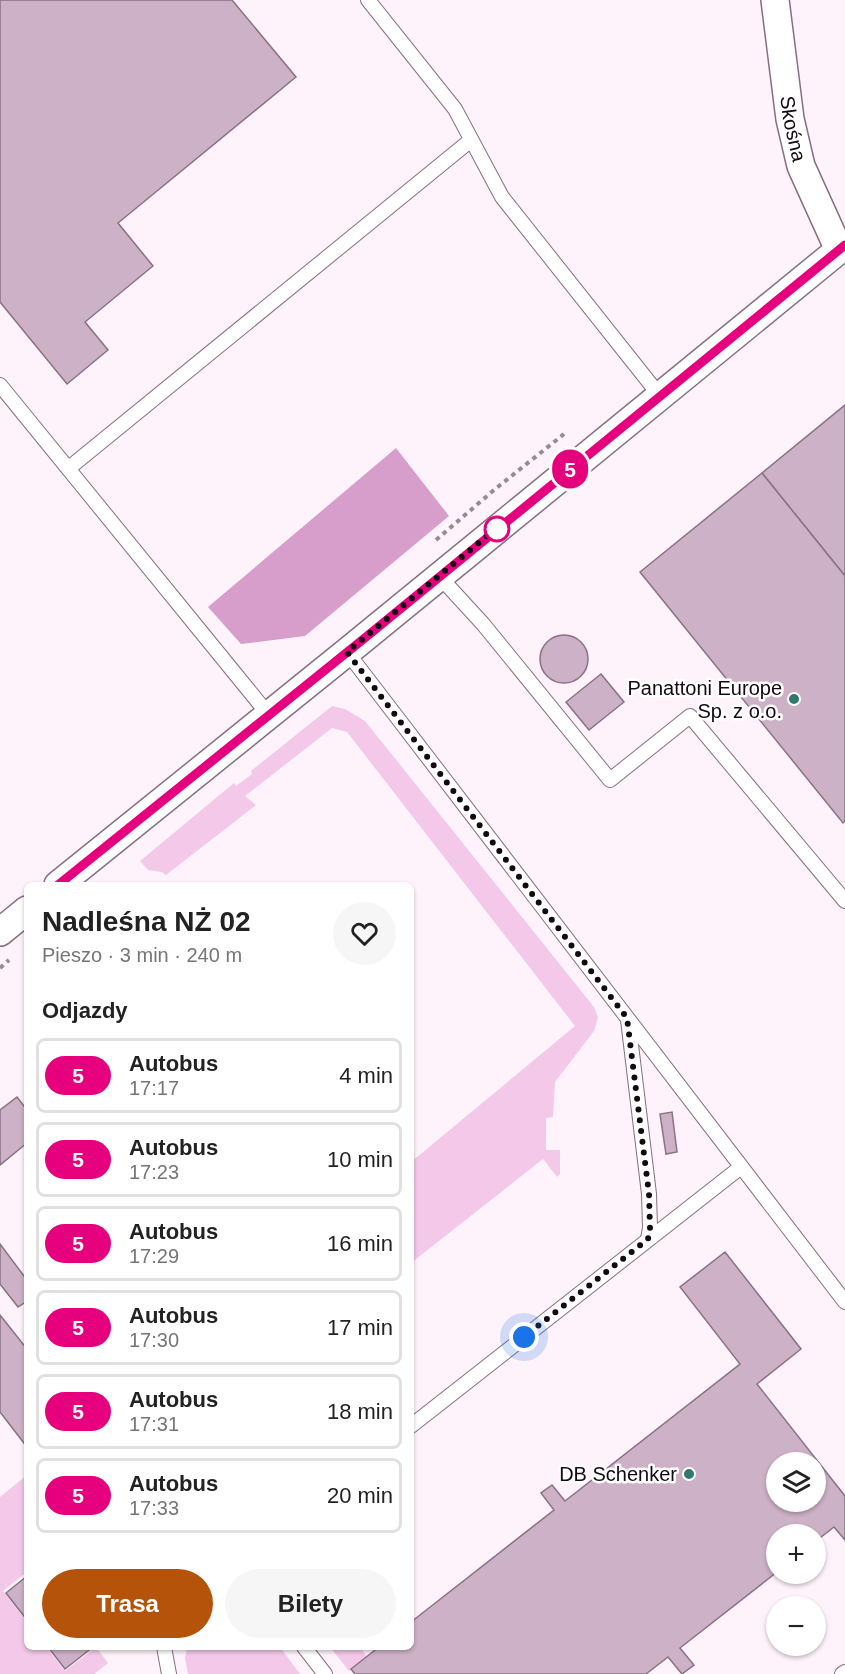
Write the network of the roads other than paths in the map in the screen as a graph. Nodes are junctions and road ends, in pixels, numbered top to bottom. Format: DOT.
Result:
graph roads {
  1 [pos="368,0"];
  2 [pos="775,0"];
  3 [pos="471,140"];
  4 [pos="842,247"];
  5 [pos="0,385"];
  6 [pos="660,396"];
  7 [pos="69,468"];
  8 [pos="439,576"];
  9 [pos="347,652"];
  10 [pos="268,714"];
  11 [pos="62,882"];
  12 [pos="845,901"];
  13 [pos="24,912"];
  14 [pos="0,932"];
  15 [pos="627,1018"];
  16 [pos="741,1167"];
  17 [pos="648,1239"];
  18 [pos="845,1302"];
  19 [pos="414,1424"];
  20 [pos="165,1650"];
  21 [pos="306,1650"];
  22 [pos="169,1674"];
  23 [pos="325,1674"];
  1 -- 3 [label="lane"];
  2 -- 4 [label="street, Skośna"];
  3 -- 6 [label="lane"];
  3 -- 7 [label="lane"];
  4 -- 6 [label="street"];
  5 -- 7 [label="lane"];
  6 -- 8 [label="street"];
  7 -- 10 [label="lane"];
  8 -- 9 [label="street"];
  8 -- 12 [label="lane"];
  9 -- 10 [label="street"];
  9 -- 15 [label="lane"];
  10 -- 11 [label="street"];
  13 -- 14 [label="street"];
  15 -- 16 [label="lane"];
  15 -- 17 [label="lane"];
  16 -- 17 [label="lane"];
  16 -- 18 [label="lane"];
  17 -- 19 [label="lane"];
  20 -- 22 [label="lane"];
  21 -- 23 [label="lane"];
}
